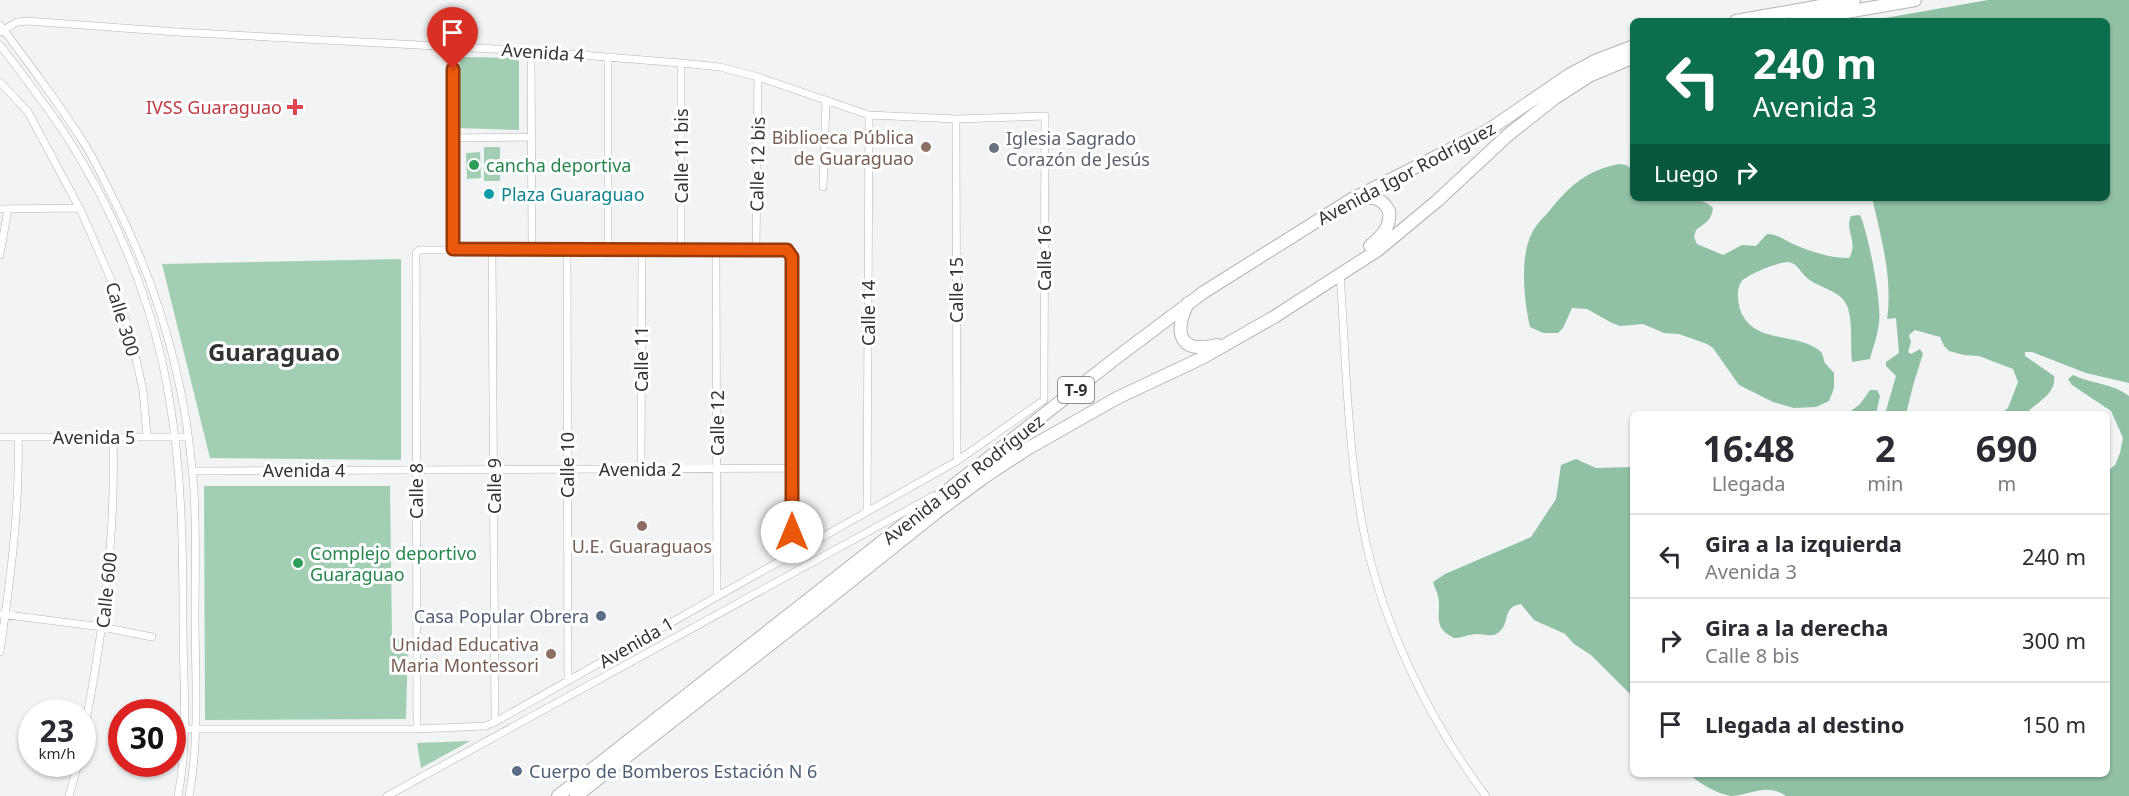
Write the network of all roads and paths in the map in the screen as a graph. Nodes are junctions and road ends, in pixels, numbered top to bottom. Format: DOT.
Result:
graph roads {
  1 [pos="1854,0"];
  2 [pos="1915,0"];
  3 [pos="1753,18"];
  4 [pos="1812,18"];
  5 [pos="1,29"];
  6 [pos="0,45"];
  7 [pos="453,47"];
  8 [pos="1630,48"];
  9 [pos="531,51"];
  10 [pos="608,57"];
  11 [pos="1630,59"];
  12 [pos="681,63"];
  13 [pos="758,77"];
  14 [pos="0,82"];
  15 [pos="826,100"];
  16 [pos="869,115"];
  17 [pos="1045,116"];
  18 [pos="956,119"];
  19 [pos="532,137"];
  20 [pos="453,138"];
  21 [pos="823,187"];
  22 [pos="1352,199"];
  23 [pos="78,208"];
  24 [pos="4,209"];
  25 [pos="453,249"];
  26 [pos="492,249"];
  27 [pos="532,249"];
  28 [pos="567,249"];
  29 [pos="608,249"];
  30 [pos="642,249"];
  31 [pos="681,249"];
  32 [pos="716,250"];
  33 [pos="756,250"];
  34 [pos="0,255"];
  35 [pos="1340,274"];
  36 [pos="1326,284"];
  37 [pos="1189,302"];
  38 [pos="1231,342"];
  39 [pos="1044,400"];
  40 [pos="0,437"];
  41 [pos="18,437"];
  42 [pos="113,437"];
  43 [pos="147,437"];
  44 [pos="175,437"];
  45 [pos="188,437"];
  46 [pos="957,460"];
  47 [pos="792,468"];
  48 [pos="494,469"];
  49 [pos="567,469"];
  50 [pos="641,469"];
  51 [pos="717,469"];
  52 [pos="416,470"];
  53 [pos="192,471"];
  54 [pos="959,482"];
  55 [pos="867,511"];
  56 [pos="792,554"];
  57 [pos="717,596"];
  58 [pos="3,614"];
  59 [pos="102,627"];
  60 [pos="152,637"];
  61 [pos="0,652"];
  62 [pos="568,681"];
  63 [pos="89,699"];
  64 [pos="183,699"];
  65 [pos="495,722"];
  66 [pos="186,729"];
  67 [pos="195,729"];
  68 [pos="417,729"];
  69 [pos="74,777"];
  70 [pos="181,777"];
  71 [pos="69,796"];
  72 [pos="178,796"];
  73 [pos="189,796"];
  74 [pos="387,796"];
  75 [pos="558,796"];
  76 [pos="576,796"];
  77 [pos="1486,796"];
  1 -- 3 [label="highway"];
  2 -- 4 [label="highway"];
  5 -- 7 [label="street, Avenida 4"];
  5 -- 45 [label="street"];
  6 -- 44 [label="street"];
  7 -- 9 [label="street, Avenida 4"];
  7 -- 20 [label="street"];
  8 -- 22 [label="highway, Avenida Igor Rodríguez / T-9"];
  9 -- 10 [label="street, Avenida 4"];
  9 -- 19 [label="street"];
  10 -- 12 [label="street, Avenida 4"];
  10 -- 29 [label="street"];
  11 -- 35 [label="highway, Avenida Igor Rodríguez / T-9"];
  12 -- 13 [label="street, Avenida 4"];
  12 -- 31 [label="street, Calle 11 bis"];
  13 -- 15 [label="street, Avenida 4"];
  13 -- 33 [label="street, Calle 12 bis"];
  14 -- 23 [label="street, Calle 300"];
  15 -- 16 [label="street, Avenida 4"];
  15 -- 21 [label="street"];
  16 -- 18 [label="street, Avenida 4"];
  16 -- 55 [label="street, Calle 14"];
  17 -- 18 [label="street, Avenida 4"];
  17 -- 39 [label="street, Calle 16"];
  18 -- 46 [label="street, Calle 15"];
  19 -- 20 [label="street"];
  19 -- 27 [label="street"];
  20 -- 25 [label="street"];
  22 -- 36 [label="highway, T-9"];
  22 -- 37 [label="highway, Avenida Igor Rodríguez / T-9"];
  23 -- 24 [label="street"];
  23 -- 43 [label="street, Calle 300"];
  24 -- 34 [label="street"];
  25 -- 26 [label="street"];
  25 -- 52 [label="street, Calle 8"];
  26 -- 27 [label="street"];
  26 -- 48 [label="street, Calle 9"];
  27 -- 28 [label="street"];
  28 -- 29 [label="street"];
  28 -- 49 [label="street, Calle 10"];
  29 -- 30 [label="street"];
  30 -- 31 [label="street"];
  30 -- 50 [label="street, Calle 11"];
  31 -- 32 [label="street"];
  32 -- 33 [label="street"];
  32 -- 51 [label="street, Calle 12"];
  33 -- 47 [label="street"];
  35 -- 36 [label="highway, Avenida Igor Rodríguez / T-9"];
  35 -- 77 [label="street"];
  36 -- 38 [label="highway, Avenida Igor Rodríguez / T-9"];
  37 -- 38 [label="highway, T-9"];
  37 -- 54 [label="highway, Avenida Igor Rodríguez / T-9"];
  38 -- 76 [label="highway, Avenida Igor Rodríguez / T-9"];
  39 -- 46 [label="street, Avenida 1"];
  40 -- 41 [label="street, Avenida 5"];
  41 -- 42 [label="street, Avenida 5"];
  41 -- 58 [label="street"];
  42 -- 43 [label="street, Avenida 5"];
  42 -- 59 [label="street, Calle 600"];
  43 -- 44 [label="street, Avenida 5"];
  44 -- 45 [label="street, Avenida 5"];
  44 -- 64 [label="street"];
  45 -- 53 [label="street"];
  46 -- 55 [label="street, Avenida 1"];
  47 -- 51 [label="street, Avenida 2"];
  47 -- 56 [label="street"];
  48 -- 49 [label="street, Avenida 2"];
  48 -- 52 [label="street, Avenida 2"];
  48 -- 65 [label="street, Calle 9"];
  49 -- 50 [label="street, Avenida 2"];
  49 -- 62 [label="street, Calle 10"];
  50 -- 51 [label="street, Avenida 2"];
  51 -- 57 [label="street, Calle 12"];
  52 -- 53 [label="street, Avenida 4"];
  52 -- 68 [label="street, Calle 8"];
  53 -- 67 [label="street"];
  54 -- 74 [label="street"];
  54 -- 75 [label="highway, Avenida Igor Rodríguez / T-9"];
  55 -- 56 [label="street, Avenida 1"];
  56 -- 57 [label="street, Avenida 1"];
  57 -- 62 [label="street, Avenida 1"];
  58 -- 59 [label="street"];
  58 -- 61 [label="street"];
  59 -- 60 [label="street"];
  59 -- 63 [label="street, Calle 600"];
  62 -- 65 [label="street, Avenida 1"];
  65 -- 68 [label="street, Avenida 1"];
  66 -- 67 [label="street, Avenida 1"];
  67 -- 68 [label="street, Avenida 1"];
  67 -- 73 [label="street"];
  69 -- 71 [label="street"];
  70 -- 72 [label="street"];
}
